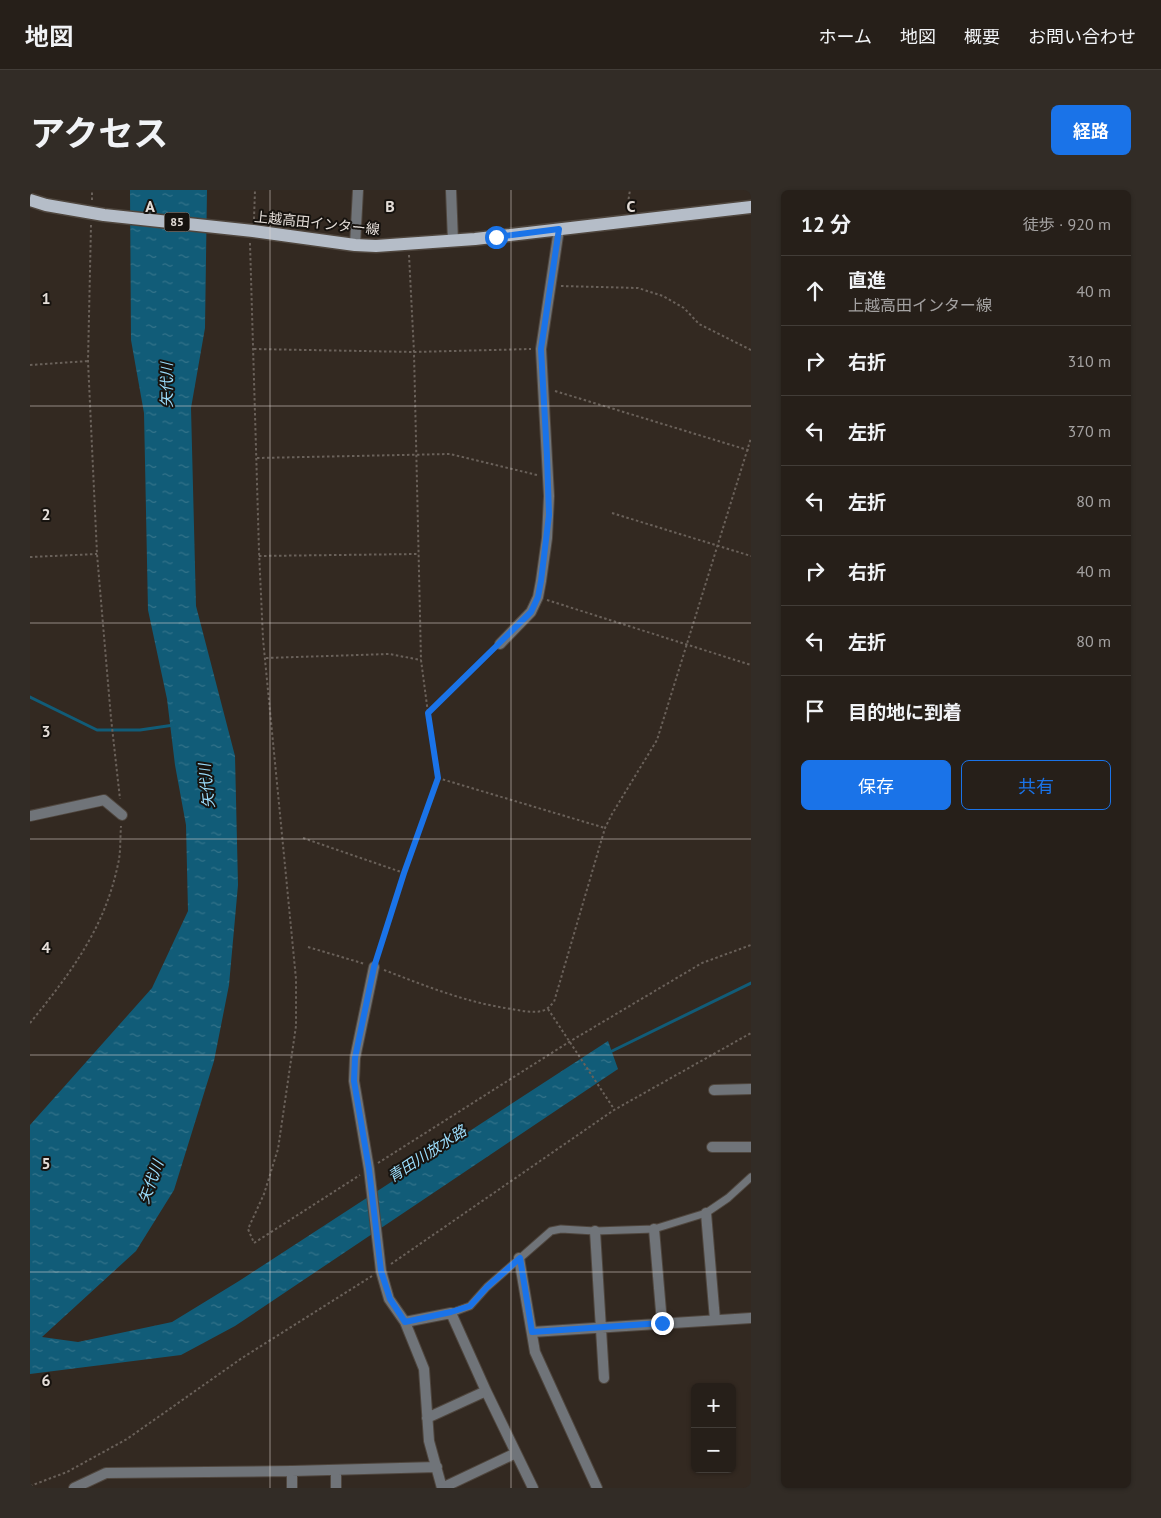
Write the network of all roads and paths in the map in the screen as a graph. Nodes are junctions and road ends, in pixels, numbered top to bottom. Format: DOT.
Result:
graph roads {
  1 [pos="255,190"];
  2 [pos="358,190"];
  3 [pos="450,190"];
  4 [pos="630,190"];
  5 [pos="30,200"];
  6 [pos="751,207"];
  7 [pos="98,214"];
  8 [pos="625,221"];
  9 [pos="559,229"];
  10 [pos="251,231"];
  11 [pos="453,241"];
  12 [pos="355,245"];
  13 [pos="408,245"];
  14 [pos="551,286"];
  15 [pos="253,349"];
  16 [pos="541,349"];
  17 [pos="751,350"];
  18 [pos="414,352"];
  19 [pos="88,361"];
  20 [pos="30,365"];
  21 [pos="543,388"];
  22 [pos="751,438"];
  23 [pos="747,450"];
  24 [pos="751,451"];
  25 [pos="415,454"];
  26 [pos="257,458"];
  27 [pos="548,478"];
  28 [pos="612,513"];
  29 [pos="717,546"];
  30 [pos="97,554"];
  31 [pos="418,554"];
  32 [pos="259,556"];
  33 [pos="751,556"];
  34 [pos="30,557"];
  35 [pos="538,597"];
  36 [pos="500,644"];
  37 [pos="265,658"];
  38 [pos="420,660"];
  39 [pos="751,665"];
  40 [pos="428,713"];
  41 [pos="438,778"];
  42 [pos="30,816"];
  43 [pos="122,816"];
  44 [pos="605,828"];
  45 [pos="303,838"];
  46 [pos="404,873"];
  47 [pos="751,945"];
  48 [pos="308,947"];
  49 [pos="374,967"];
  50 [pos="548,1009"];
  51 [pos="30,1023"];
  52 [pos="751,1033"];
  53 [pos="569,1042"];
  54 [pos="751,1089"];
  55 [pos="714,1090"];
  56 [pos="614,1110"];
  57 [pos="712,1147"];
  58 [pos="751,1147"];
  59 [pos="369,1169"];
  60 [pos="751,1177"];
  61 [pos="706,1213"];
  62 [pos="654,1229"];
  63 [pos="595,1231"];
  64 [pos="520,1258"];
  65 [pos="381,1271"];
  66 [pos="451,1312"];
  67 [pos="751,1318"];
  68 [pos="715,1320"];
  69 [pos="405,1322"];
  70 [pos="662,1323"];
  71 [pos="601,1328"];
  72 [pos="532,1332"];
  73 [pos="604,1378"];
  74 [pos="486,1391"];
  75 [pos="426,1418"];
  76 [pos="516,1453"];
  77 [pos="437,1467"];
  78 [pos="336,1470"];
  79 [pos="292,1471"];
  80 [pos="30,1486"];
  81 [pos="74,1488"];
  82 [pos="292,1488"];
  83 [pos="336,1488"];
  84 [pos="442,1488"];
  85 [pos="532,1488"];
  86 [pos="597,1488"];
  1 -- 10 [label="path"];
  2 -- 12 [label="street"];
  3 -- 11 [label="street"];
  4 -- 8 [label="path"];
  5 -- 7 [label="main road, 上越高田インター線 / 85"];
  6 -- 8 [label="main road, 上越高田インター線 / 85"];
  7 -- 10 [label="main road, 上越高田インター線 / 85"];
  7 -- 19 [label="path"];
  8 -- 9 [label="main road, 上越高田インター線 / 85"];
  9 -- 11 [label="main road, 上越高田インター線 / 85"];
  9 -- 14 [label="street"];
  10 -- 12 [label="main road, 上越高田インター線 / 85"];
  10 -- 15 [label="path"];
  11 -- 13 [label="main road, 上越高田インター線 / 85"];
  12 -- 13 [label="main road, 上越高田インター線 / 85"];
  13 -- 18 [label="path"];
  14 -- 16 [label="street"];
  14 -- 17 [label="path"];
  15 -- 18 [label="path"];
  15 -- 26 [label="path"];
  16 -- 18 [label="path"];
  16 -- 21 [label="street"];
  18 -- 25 [label="path"];
  19 -- 20 [label="path"];
  19 -- 30 [label="path"];
  21 -- 23 [label="path"];
  21 -- 27 [label="street"];
  22 -- 23 [label="path"];
  23 -- 24 [label="path"];
  23 -- 29 [label="path"];
  25 -- 26 [label="path"];
  25 -- 27 [label="path"];
  25 -- 31 [label="path"];
  26 -- 32 [label="path"];
  27 -- 35 [label="street"];
  28 -- 29 [label="path"];
  29 -- 33 [label="path"];
  29 -- 44 [label="path"];
  30 -- 34 [label="path"];
  30 -- 43 [label="path"];
  31 -- 32 [label="path"];
  31 -- 38 [label="path"];
  32 -- 37 [label="path"];
  35 -- 36 [label="street"];
  35 -- 39 [label="path"];
  36 -- 40 [label="path"];
  37 -- 38 [label="path"];
  37 -- 59 [label="path"];
  38 -- 40 [label="path"];
  40 -- 41 [label="path"];
  41 -- 44 [label="path"];
  41 -- 46 [label="path"];
  42 -- 43 [label="street"];
  43 -- 51 [label="path"];
  44 -- 50 [label="path"];
  45 -- 46 [label="path"];
  46 -- 49 [label="path"];
  47 -- 53 [label="path"];
  48 -- 49 [label="path"];
  49 -- 50 [label="path"];
  49 -- 59 [label="street"];
  50 -- 53 [label="path"];
  52 -- 56 [label="path"];
  53 -- 56 [label="path"];
  53 -- 59 [label="path"];
  54 -- 55 [label="street"];
  56 -- 65 [label="path"];
  57 -- 58 [label="street"];
  59 -- 65 [label="street"];
  60 -- 61 [label="lane"];
  61 -- 62 [label="lane"];
  61 -- 68 [label="street"];
  62 -- 63 [label="lane"];
  62 -- 70 [label="street"];
  63 -- 64 [label="lane"];
  63 -- 71 [label="street"];
  64 -- 66 [label="lane"];
  64 -- 72 [label="street"];
  65 -- 69 [label="street"];
  65 -- 80 [label="path"];
  66 -- 69 [label="street"];
  66 -- 74 [label="street"];
  67 -- 68 [label="street"];
  68 -- 70 [label="street"];
  69 -- 75 [label="street"];
  70 -- 71 [label="street"];
  71 -- 72 [label="street"];
  71 -- 73 [label="street"];
  72 -- 86 [label="street"];
  74 -- 75 [label="street"];
  74 -- 76 [label="street"];
  75 -- 77 [label="street"];
  76 -- 84 [label="street"];
  76 -- 85 [label="street"];
  77 -- 78 [label="street"];
  77 -- 84 [label="street"];
  78 -- 79 [label="street"];
  78 -- 83 [label="street"];
  79 -- 81 [label="street"];
  79 -- 82 [label="street"];
}
